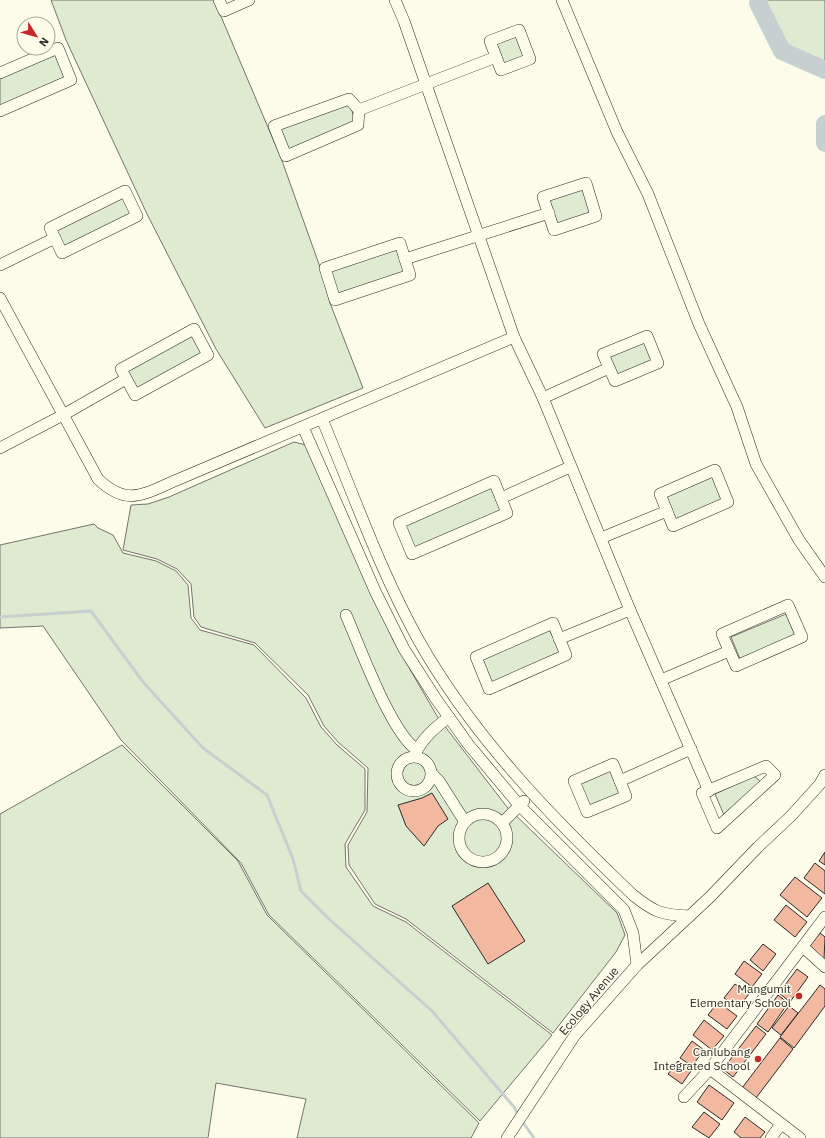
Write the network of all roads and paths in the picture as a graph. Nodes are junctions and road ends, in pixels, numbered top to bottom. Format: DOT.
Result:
graph roads {
  1 [pos="219,0"];
  2 [pos="249,0"];
  3 [pos="395,0"];
  4 [pos="562,0"];
  5 [pos="496,56"];
  6 [pos="0,73"];
  7 [pos="425,83"];
  8 [pos="359,110"];
  9 [pos="0,111"];
  10 [pos="548,213"];
  11 [pos="478,236"];
  12 [pos="55,238"];
  13 [pos="405,259"];
  14 [pos="0,265"];
  15 [pos="0,298"];
  16 [pos="514,337"];
  17 [pos="609,368"];
  18 [pos="126,379"];
  19 [pos="543,398"];
  20 [pos="63,415"];
  21 [pos="322,419"];
  22 [pos="303,427"];
  23 [pos="2,445"];
  24 [pos="570,467"];
  25 [pos="501,498"];
  26 [pos="667,511"];
  27 [pos="601,538"];
  28 [pos="825,578"];
  29 [pos="630,610"];
  30 [pos="346,615"];
  31 [pos="559,639"];
  32 [pos="729,651"];
  33 [pos="661,680"];
  34 [pos="449,717"];
  35 [pos="690,749"];
  36 [pos="415,754"];
  37 [pos="432,774"];
  38 [pos="825,775"];
  39 [pos="620,781"];
  40 [pos="709,791"];
  41 [pos="532,795"];
  42 [pos="519,805"];
  43 [pos="465,822"];
  44 [pos="502,823"];
  45 [pos="579,843"];
  46 [pos="568,854"];
  47 [pos="612,875"];
  48 [pos="602,888"];
  49 [pos="689,916"];
  50 [pos="825,917"];
  51 [pos="803,947"];
  52 [pos="637,965"];
  53 [pos="825,967"];
  54 [pos="710,1069"];
  55 [pos="684,1097"];
  56 [pos="782,1124"];
  57 [pos="507,1138"];
  58 [pos="771,1138"];
  59 [pos="800,1138"];
  1 -- 2 [label="street"];
  3 -- 7 [label="street"];
  4 -- 28 [label="street"];
  5 -- 7 [label="street"];
  6 -- 9 [label="street"];
  7 -- 8 [label="street"];
  7 -- 11 [label="street"];
  8 -- 8 [label="street"];
  10 -- 10 [label="street"];
  10 -- 11 [label="street"];
  11 -- 13 [label="street"];
  11 -- 16 [label="street"];
  12 -- 12 [label="street"];
  12 -- 14 [label="street"];
  13 -- 13 [label="street"];
  15 -- 20 [label="street"];
  16 -- 19 [label="street"];
  16 -- 21 [label="street"];
  17 -- 17 [label="street"];
  17 -- 19 [label="street"];
  18 -- 18 [label="street"];
  18 -- 20 [label="street"];
  19 -- 24 [label="street"];
  20 -- 22 [label="street"];
  20 -- 23 [label="street"];
  21 -- 22 [label="street"];
  21 -- 41 [label="street"];
  22 -- 34 [label="street"];
  24 -- 25 [label="street"];
  24 -- 27 [label="street"];
  25 -- 25 [label="street"];
  26 -- 26 [label="street"];
  26 -- 27 [label="street"];
  27 -- 29 [label="street"];
  29 -- 31 [label="street"];
  29 -- 33 [label="street"];
  30 -- 36 [label="street"];
  31 -- 31 [label="street"];
  32 -- 32 [label="street"];
  32 -- 33 [label="street"];
  33 -- 35 [label="street"];
  34 -- 36 [label="street"];
  34 -- 42 [label="street"];
  35 -- 39 [label="street"];
  35 -- 40 [label="street"];
  36 -- 37 [label="street"];
  36 -- 37 [label="street"];
  37 -- 43 [label="street"];
  38 -- 49 [label="street, Ecology Avenue"];
  39 -- 39 [label="street"];
  40 -- 40 [label="street"];
  41 -- 42 [label="street"];
  41 -- 45 [label="street"];
  42 -- 44 [label="street"];
  42 -- 46 [label="street"];
  43 -- 44 [label="street"];
  43 -- 44 [label="street"];
  45 -- 46 [label="street"];
  45 -- 47 [label="street"];
  46 -- 48 [label="street"];
  47 -- 48 [label="street"];
  47 -- 49 [label="street"];
  48 -- 52 [label="street"];
  49 -- 52 [label="street, Ecology Avenue"];
  50 -- 51 [label="street"];
  51 -- 53 [label="street"];
  51 -- 54 [label="street"];
  52 -- 57 [label="street, Ecology Avenue"];
  54 -- 55 [label="street"];
  54 -- 56 [label="street"];
  56 -- 58 [label="street"];
  56 -- 59 [label="street"];
}
